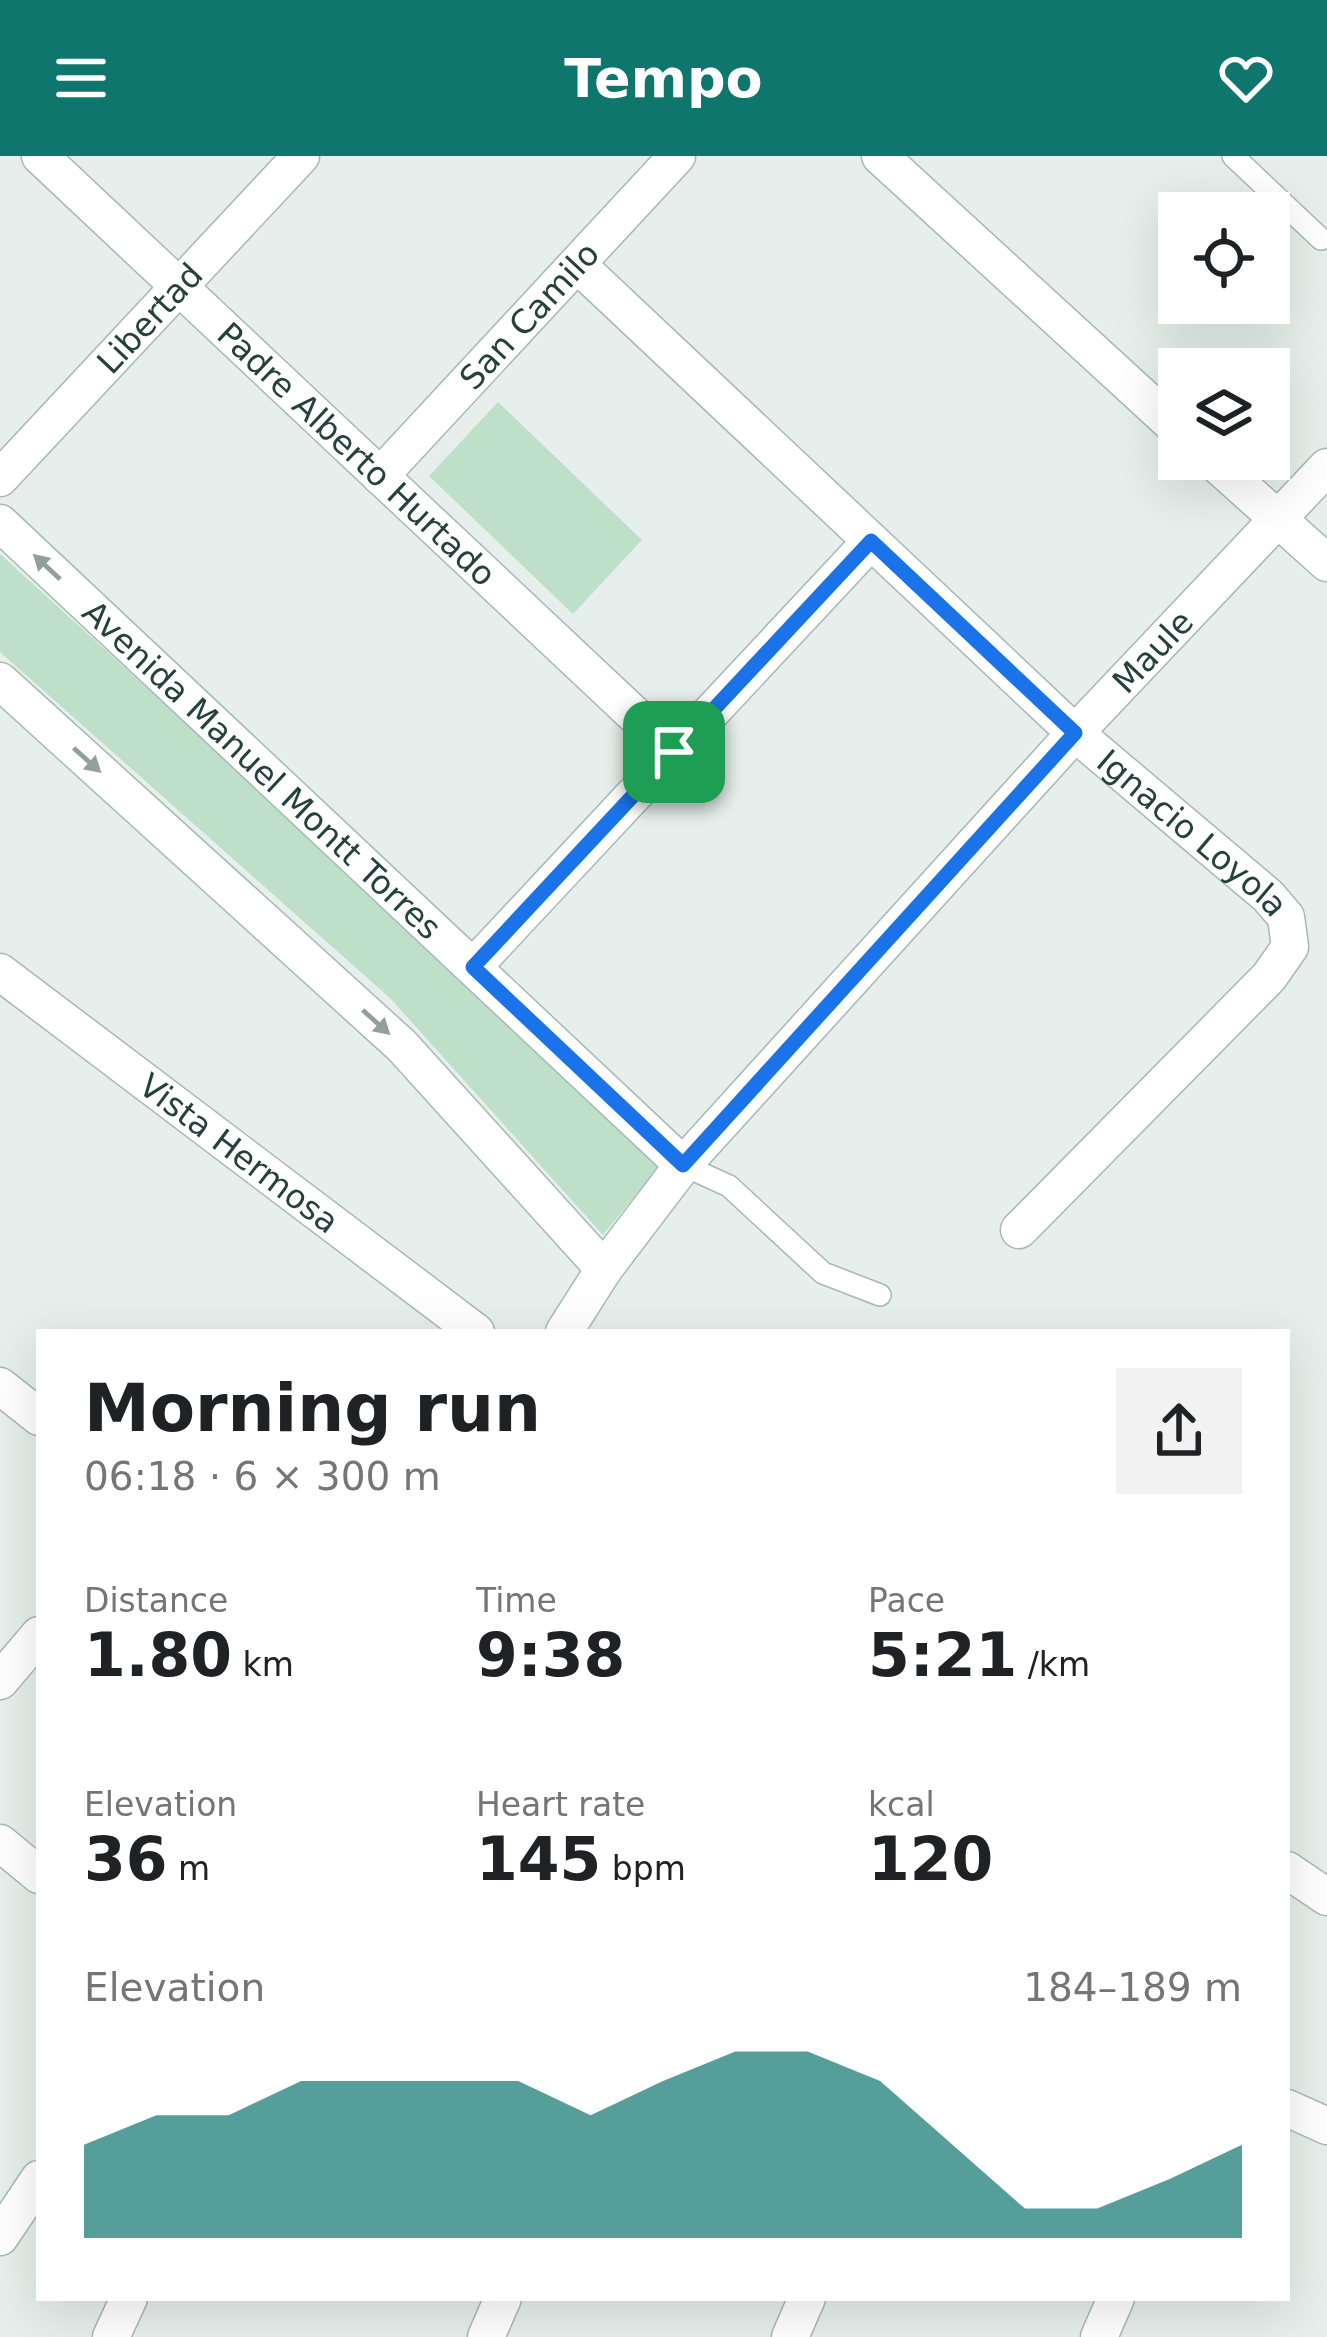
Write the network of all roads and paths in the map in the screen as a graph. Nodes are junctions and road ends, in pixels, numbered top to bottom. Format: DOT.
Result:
graph roads {
  1 [pos="40,156"];
  2 [pos="301,156"];
  3 [pos="677,156"];
  4 [pos="880,156"];
  5 [pos="1233,156"];
  6 [pos="1321,239"];
  7 [pos="578,265"];
  8 [pos="179,287"];
  9 [pos="1158,411"];
  10 [pos="1327,466"];
  11 [pos="380,476"];
  12 [pos="0,478"];
  13 [pos="1233,480"];
  14 [pos="1277,520"];
  15 [pos="0,523"];
  16 [pos="871,541"];
  17 [pos="1327,563"];
  18 [pos="0,681"];
  19 [pos="1075,733"];
  20 [pos="674,752"];
  21 [pos="473,967"];
  22 [pos="0,972"];
  23 [pos="683,1165"];
  24 [pos="1019,1230"];
  25 [pos="604,1269"];
  26 [pos="880,1295"];
  27 [pos="472,1329"];
  28 [pos="566,1329"];
  29 [pos="0,1386"];
  30 [pos="36,1415"];
  31 [pos="36,1639"];
  32 [pos="0,1681"];
  33 [pos="0,1843"];
  34 [pos="1290,1872"];
  35 [pos="36,1873"];
  36 [pos="1327,1897"];
  37 [pos="1290,2109"];
  38 [pos="1327,2126"];
  39 [pos="36,2183"];
  40 [pos="1,2234"];
  41 [pos="128,2301"];
  42 [pos="502,2301"];
  43 [pos="806,2301"];
  44 [pos="1115,2301"];
  45 [pos="111,2337"];
  46 [pos="486,2337"];
  47 [pos="790,2337"];
  48 [pos="1099,2337"];
  1 -- 8 [label="street, Padre Alberto Hurtado"];
  2 -- 8 [label="street, Libertad"];
  3 -- 7 [label="street, San Camilo"];
  4 -- 9 [label="street"];
  5 -- 6 [label="lane"];
  7 -- 11 [label="street, San Camilo"];
  7 -- 16 [label="street, Ignacio Loyola"];
  8 -- 11 [label="street, Padre Alberto Hurtado"];
  8 -- 12 [label="street, Libertad"];
  10 -- 14 [label="street, Maule"];
  11 -- 20 [label="street, Padre Alberto Hurtado"];
  13 -- 14 [label="street"];
  14 -- 17 [label="street"];
  14 -- 19 [label="street, Maule"];
  21 -- 15 [label="street, Avenida Manuel Montt Torres, one-way"];
  16 -- 19 [label="street, Ignacio Loyola"];
  16 -- 20 [label="street"];
  18 -- 25 [label="street, one-way"];
  19 -- 23 [label="street, Maule"];
  19 -- 24 [label="street, Ignacio Loyola"];
  20 -- 21 [label="street"];
  21 -- 23 [label="street, Avenida Manuel Montt Torres"];
  22 -- 27 [label="street, Vista Hermosa"];
  23 -- 25 [label="street, Maule"];
  23 -- 26 [label="lane"];
  25 -- 28 [label="street, Maule"];
  29 -- 30 [label="street"];
  31 -- 32 [label="street"];
  33 -- 35 [label="street"];
  34 -- 36 [label="street"];
  37 -- 38 [label="street"];
  39 -- 40 [label="street"];
  41 -- 45 [label="street"];
  42 -- 46 [label="street"];
  43 -- 47 [label="street"];
  44 -- 48 [label="street"];
}
